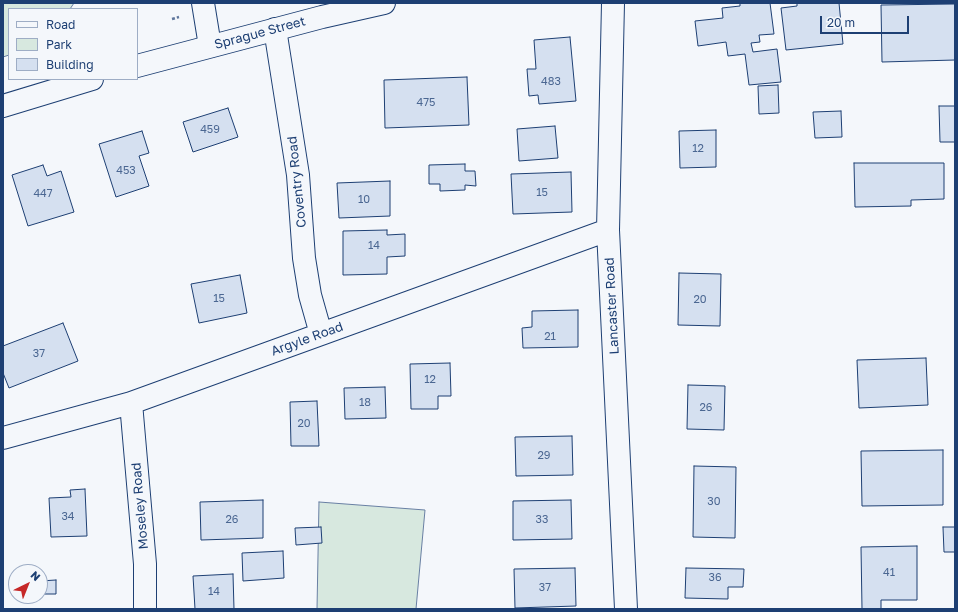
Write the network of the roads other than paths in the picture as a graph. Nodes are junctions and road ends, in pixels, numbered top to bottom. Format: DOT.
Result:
graph roads {
  1 [pos="202,3"];
  2 [pos="384,3"];
  3 [pos="613,3"];
  4 [pos="275,29"];
  5 [pos="210,46"];
  6 [pos="138,66"];
  7 [pos="89,80"];
  8 [pos="3,106"];
  9 [pos="608,230"];
  10 [pos="321,334"];
  11 [pos="131,403"];
  12 [pos="3,438"];
  13 [pos="145,609"];
  14 [pos="626,609"];
  1 -- 5 [label="street"];
  2 -- 4 [label="street, Sprague Street"];
  3 -- 9 [label="street, Lancaster Road"];
  4 -- 5 [label="street, Sprague Street"];
  4 -- 10 [label="street, Coventry Road"];
  5 -- 6 [label="street, Sprague Street"];
  7 -- 8 [label="street"];
  9 -- 10 [label="street, Argyle Road"];
  9 -- 14 [label="street, Lancaster Road"];
  10 -- 11 [label="street, Argyle Road"];
  11 -- 12 [label="street, Argyle Road"];
  11 -- 13 [label="street, Moseley Road"];
}
